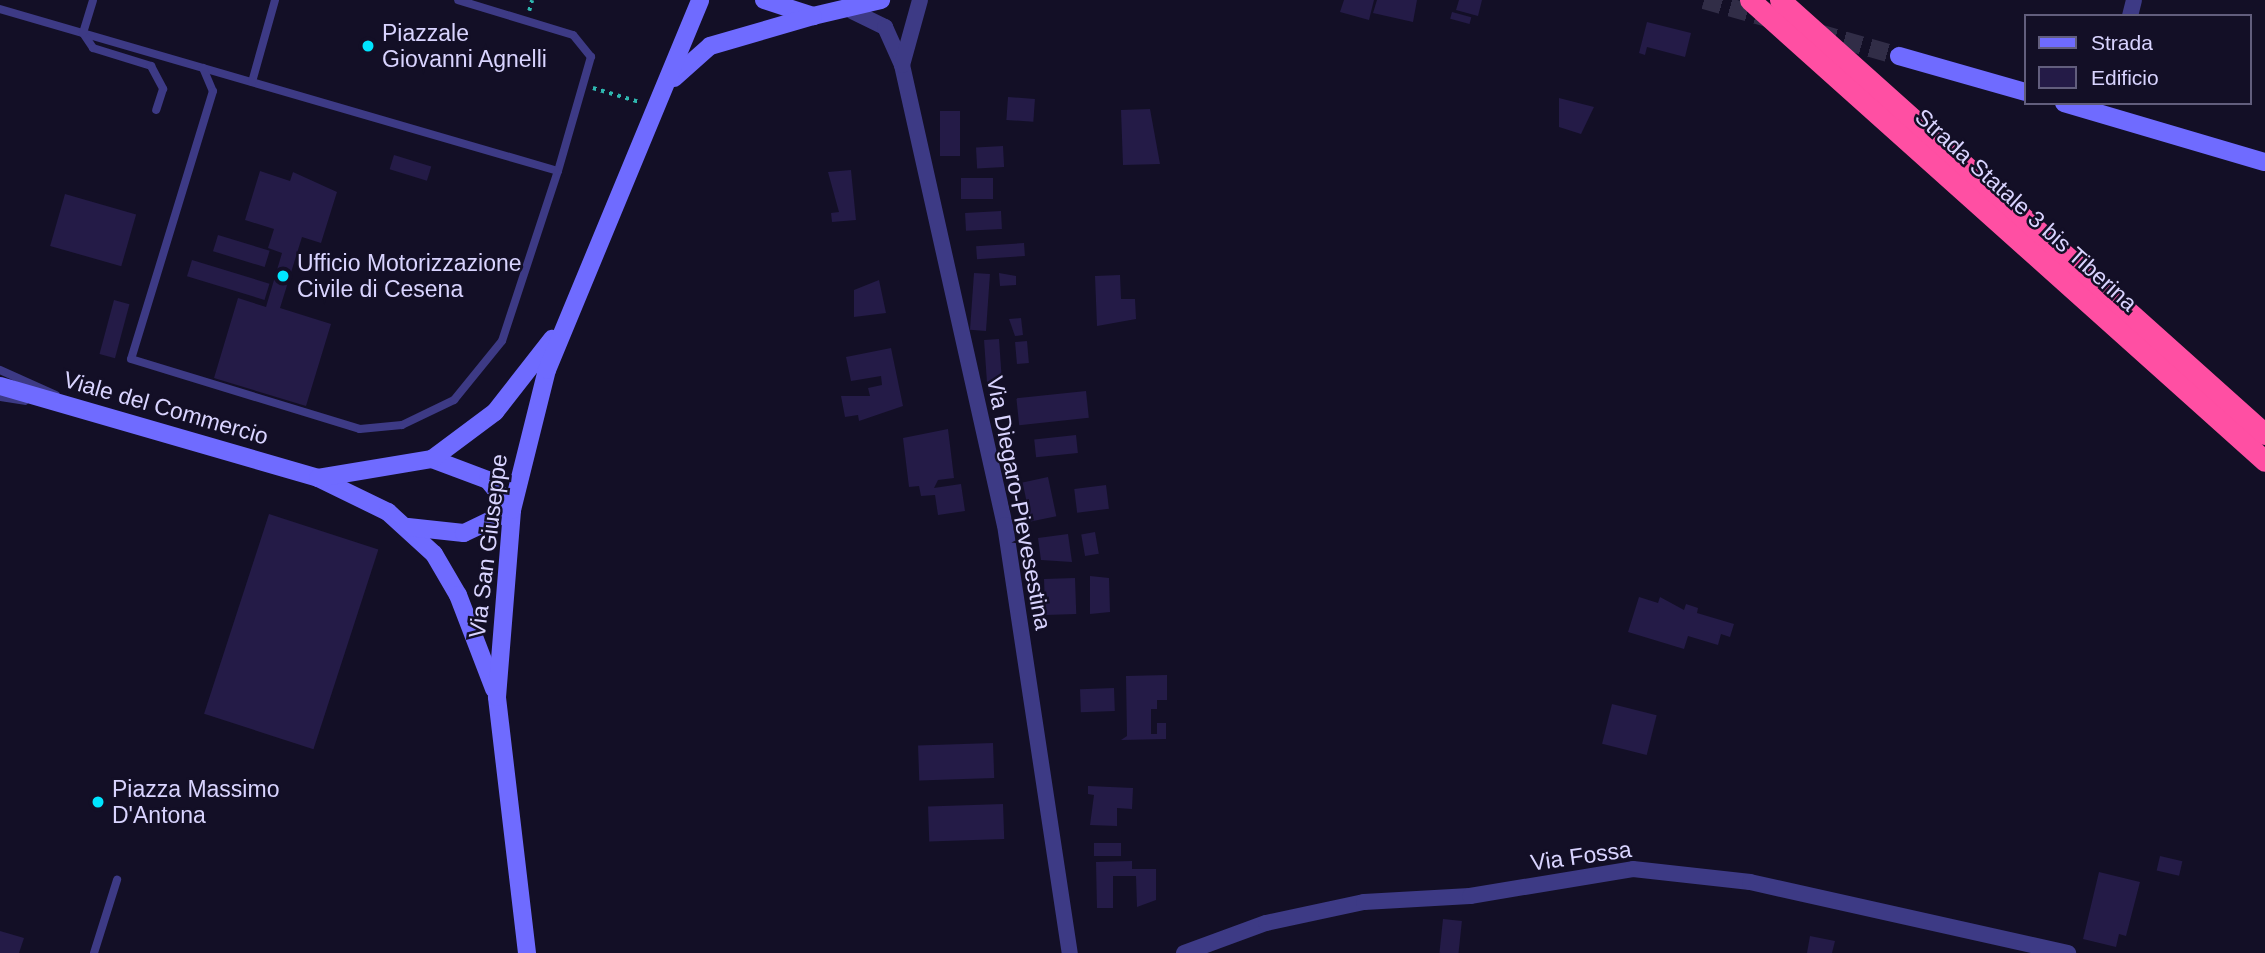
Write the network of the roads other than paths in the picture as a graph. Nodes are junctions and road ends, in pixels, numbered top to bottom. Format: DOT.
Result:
graph roads {
  1 [pos="93,0"];
  2 [pos="275,0"];
  3 [pos="458,0"];
  4 [pos="700,0"];
  5 [pos="764,0"];
  6 [pos="881,0"];
  7 [pos="920,0"];
  8 [pos="1750,0"];
  9 [pos="1780,0"];
  10 [pos="0,9"];
  11 [pos="852,11"];
  12 [pos="813,16"];
  13 [pos="83,33"];
  14 [pos="1899,56"];
  15 [pos="902,65"];
  16 [pos="203,68"];
  17 [pos="252,82"];
  18 [pos="667,86"];
  19 [pos="2024,92"];
  20 [pos="2079,105"];
  21 [pos="2102,108"];
  22 [pos="156,110"];
  23 [pos="2265,162"];
  24 [pos="558,171"];
  25 [pos="568,316"];
  26 [pos="0,370"];
  27 [pos="0,386"];
  28 [pos="0,397"];
  29 [pos="101,414"];
  30 [pos="2265,434"];
  31 [pos="432,459"];
  32 [pos="2265,461"];
  33 [pos="318,478"];
  34 [pos="512,510"];
  35 [pos="408,527"];
  36 [pos="497,697"];
  37 [pos="117,880"];
  38 [pos="94,953"];
  39 [pos="527,953"];
  40 [pos="1070,953"];
  41 [pos="1184,953"];
  42 [pos="2068,953"];
  1 -- 13 [label="lane"];
  2 -- 17 [label="lane"];
  3 -- 24 [label="lane"];
  4 -- 18 [label="main road, Via San Giuseppe"];
  5 -- 12 [label="main road"];
  6 -- 11 [label="main road, Via San Giuseppe"];
  7 -- 15 [label="street, Via Diegaro-Pievesestina"];
  8 -- 32 [label="highway, Strada Statale 3 bis Tiberina"];
  9 -- 30 [label="highway, Strada Statale 3 bis Tiberina"];
  10 -- 13 [label="lane"];
  11 -- 12 [label="main road, Via San Giuseppe"];
  11 -- 15 [label="street, Via Diegaro-Pievesestina"];
  12 -- 18 [label="main road, Via San Giuseppe"];
  13 -- 16 [label="lane"];
  13 -- 22 [label="lane"];
  14 -- 19 [label="main road"];
  15 -- 40 [label="street, Via Diegaro-Pievesestina"];
  16 -- 17 [label="lane"];
  16 -- 24 [label="lane"];
  17 -- 24 [label="lane"];
  18 -- 25 [label="main road, Via San Giuseppe"];
  20 -- 21 [label="main road"];
  21 -- 23 [label="main road"];
  25 -- 31 [label="main road, Viale del Commercio"];
  25 -- 34 [label="main road, Via San Giuseppe"];
  26 -- 29 [label="lane"];
  27 -- 29 [label="main road, Viale del Commercio"];
  28 -- 29 [label="lane"];
  29 -- 33 [label="main road, Viale del Commercio"];
  31 -- 33 [label="main road, Viale del Commercio"];
  31 -- 34 [label="main road"];
  33 -- 35 [label="main road, Viale del Commercio"];
  34 -- 35 [label="main road, Viale del Commercio"];
  34 -- 36 [label="main road, Via San Giuseppe"];
  35 -- 36 [label="main road, Viale del Commercio"];
  36 -- 39 [label="main road, Via San Giuseppe"];
  37 -- 38 [label="lane"];
  41 -- 42 [label="street, Via Fossa"];
}
